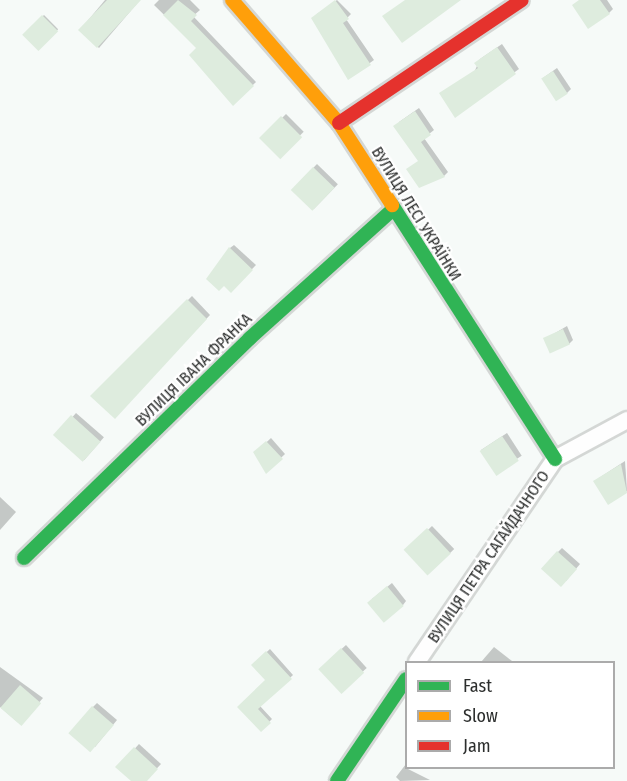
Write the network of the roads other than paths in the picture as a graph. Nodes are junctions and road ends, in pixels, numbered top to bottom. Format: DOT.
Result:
graph roads {
  1 [pos="232,0"];
  2 [pos="522,0"];
  3 [pos="339,123"];
  4 [pos="391,211"];
  5 [pos="627,420"];
  6 [pos="555,459"];
  7 [pos="24,558"];
  8 [pos="418,661"];
  9 [pos="405,679"];
  10 [pos="337,781"];
  1 -- 3 [label="street, ВУЛИЦЯ ЛЕСІ УКРАЇНКИ"];
  2 -- 3 [label="street"];
  3 -- 4 [label="street, ВУЛИЦЯ ЛЕСІ УКРАЇНКИ"];
  4 -- 6 [label="street, ВУЛИЦЯ ЛЕСІ УКРАЇНКИ"];
  4 -- 7 [label="street, ВУЛИЦЯ ІВАНА ФРАНКА"];
  5 -- 6 [label="street, ВУЛИЦЯ ПЕТРА САГАЙДАЧНОГО"];
  6 -- 8 [label="street, ВУЛИЦЯ ПЕТРА САГАЙДАЧНОГО"];
  9 -- 10 [label="street"];
}
